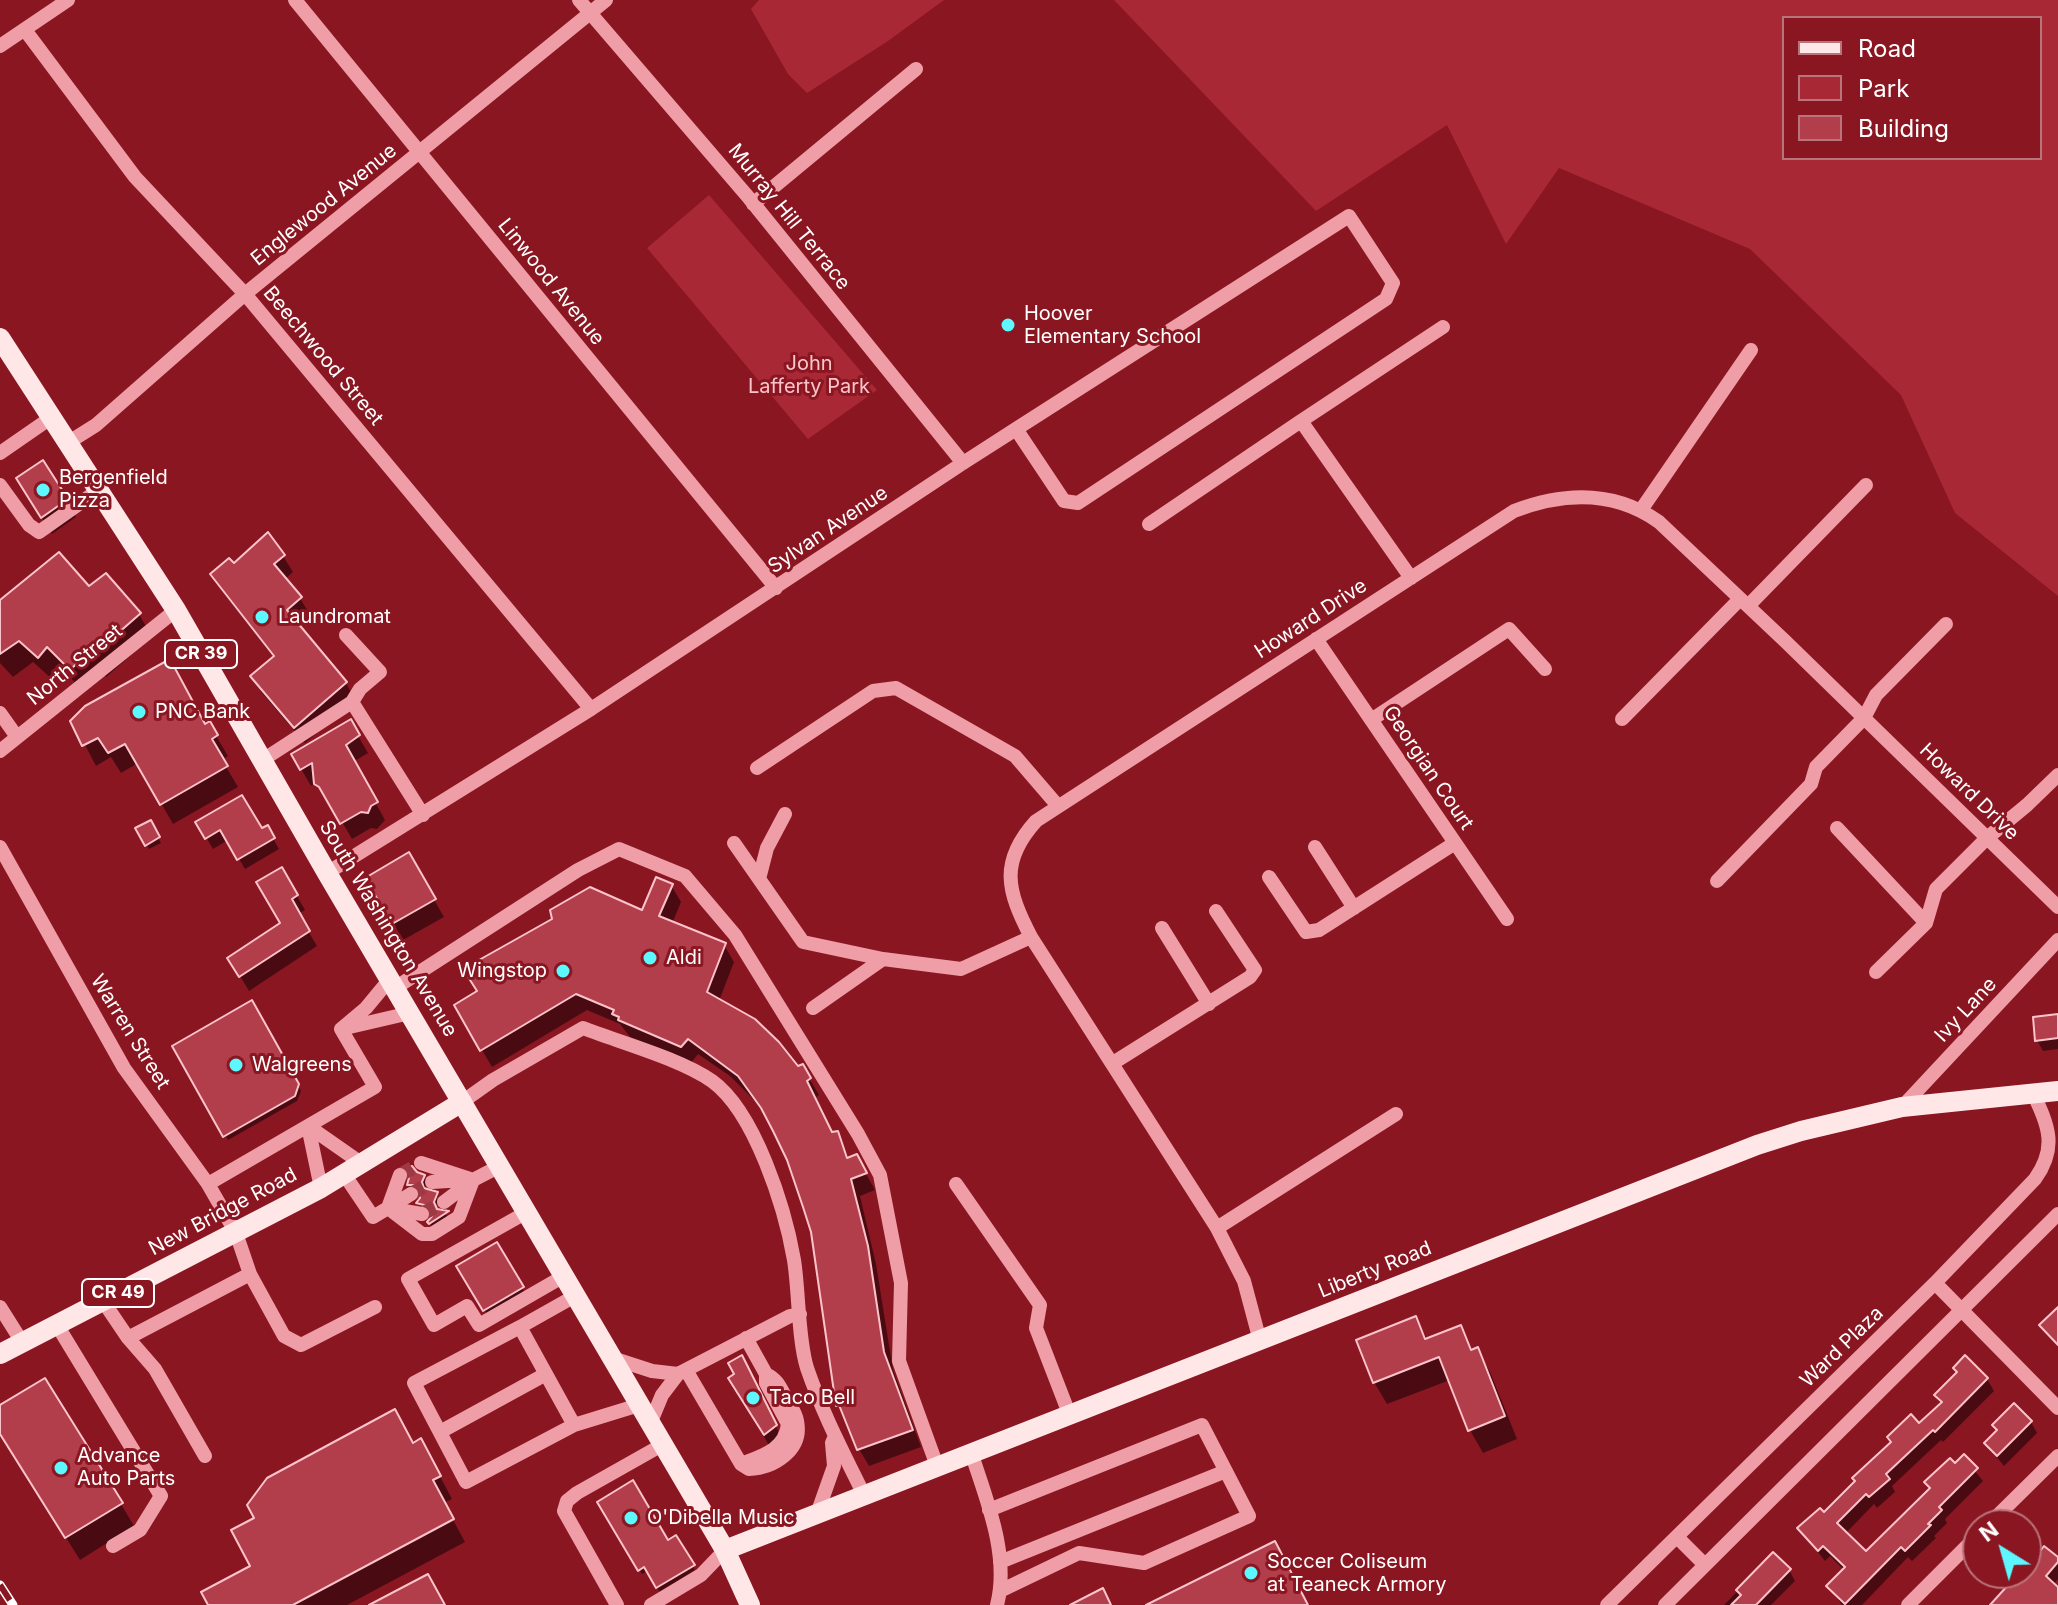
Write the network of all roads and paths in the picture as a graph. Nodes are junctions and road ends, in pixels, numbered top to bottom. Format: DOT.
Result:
graph roads {
  1 [pos="68,0"];
  2 [pos="295,0"];
  3 [pos="579,0"];
  4 [pos="606,0"];
  5 [pos="590,13"];
  6 [pos="25,30"];
  7 [pos="0,46"];
  8 [pos="916,69"];
  9 [pos="420,154"];
  10 [pos="753,204"];
  11 [pos="245,294"];
  12 [pos="1443,327"];
  13 [pos="0,338"];
  14 [pos="1751,350"];
  15 [pos="52,417"];
  16 [pos="1301,421"];
  17 [pos="1016,429"];
  18 [pos="69,442"];
  19 [pos="0,453"];
  20 [pos="963,463"];
  21 [pos="0,485"];
  22 [pos="1866,485"];
  23 [pos="100,489"];
  24 [pos="1641,510"];
  25 [pos="1149,524"];
  26 [pos="1411,578"];
  27 [pos="776,588"];
  28 [pos="1744,603"];
  29 [pos="176,610"];
  30 [pos="1946,624"];
  31 [pos="346,635"];
  32 [pos="1316,639"];
  33 [pos="1545,669"];
  34 [pos="352,702"];
  35 [pos="591,709"];
  36 [pos="0,713"];
  37 [pos="1864,718"];
  38 [pos="1622,719"];
  39 [pos="1371,720"];
  40 [pos="17,737"];
  41 [pos="0,751"];
  42 [pos="261,761"];
  43 [pos="757,768"];
  44 [pos="2058,775"];
  45 [pos="1058,806"];
  46 [pos="785,814"];
  47 [pos="423,815"];
  48 [pos="1837,828"];
  49 [pos="1987,838"];
  50 [pos="734,843"];
  51 [pos="1455,843"];
  52 [pos="0,847"];
  53 [pos="1315,847"];
  54 [pos="327,873"];
  55 [pos="1269,877"];
  56 [pos="759,879"];
  57 [pos="1717,881"];
  58 [pos="2058,907"];
  59 [pos="1354,908"];
  60 [pos="1216,911"];
  61 [pos="1507,919"];
  62 [pos="1926,923"];
  63 [pos="1162,928"];
  64 [pos="1031,937"];
  65 [pos="2058,940"];
  66 [pos="883,959"];
  67 [pos="1876,972"];
  68 [pos="392,983"];
  69 [pos="1209,1004"];
  70 [pos="813,1008"];
  71 [pos="410,1013"];
  72 [pos="341,1029"];
  73 [pos="1113,1063"];
  74 [pos="2058,1091"];
  75 [pos="2033,1093"];
  76 [pos="462,1102"];
  77 [pos="1902,1107"];
  78 [pos="1396,1114"];
  79 [pos="308,1126"];
  80 [pos="421,1163"];
  81 [pos="500,1166"];
  82 [pos="352,1168"];
  83 [pos="400,1175"];
  84 [pos="473,1180"];
  85 [pos="432,1182"];
  86 [pos="208,1184"];
  87 [pos="956,1184"];
  88 [pos="321,1188"];
  89 [pos="411,1194"];
  90 [pos="444,1202"];
  91 [pos="388,1208"];
  92 [pos="527,1212"];
  93 [pos="422,1214"];
  94 [pos="2058,1214"];
  95 [pos="1217,1228"];
  96 [pos="236,1233"];
  97 [pos="250,1274"];
  98 [pos="564,1276"];
  99 [pos="1935,1283"];
  100 [pos="575,1296"];
  101 [pos="103,1301"];
  102 [pos="0,1307"];
  103 [pos="375,1307"];
  104 [pos="1962,1310"];
  105 [pos="800,1314"];
  106 [pos="57,1325"];
  107 [pos="520,1327"];
  108 [pos="128,1338"];
  109 [pos="746,1338"];
  110 [pos="1260,1341"];
  111 [pos="22,1342"];
  112 [pos="0,1354"];
  113 [pos="612,1358"];
  114 [pos="682,1372"];
  115 [pos="546,1374"];
  116 [pos="639,1405"];
  117 [pos="2058,1408"];
  118 [pos="1070,1416"];
  119 [pos="650,1424"];
  120 [pos="574,1425"];
  121 [pos="440,1432"];
  122 [pos="836,1436"];
  123 [pos="662,1445"];
  124 [pos="971,1452"];
  125 [pos="205,1456"];
  126 [pos="2058,1456"];
  127 [pos="937,1466"];
  128 [pos="1226,1471"];
  129 [pos="864,1495"];
  130 [pos="2004,1509"];
  131 [pos="989,1510"];
  132 [pos="817,1514"];
  133 [pos="1677,1537"];
  134 [pos="113,1546"];
  135 [pos="725,1550"];
  136 [pos="1962,1551"];
  137 [pos="1000,1562"];
  138 [pos="1705,1565"];
  139 [pos="999,1598"];
  140 [pos="617,1605"];
  141 [pos="651,1605"];
  142 [pos="750,1605"];
  143 [pos="1607,1605"];
  144 [pos="1665,1605"];
  145 [pos="1908,1605"];
  1 -- 6 [label="street"];
  2 -- 9 [label="street, Linwood Avenue"];
  3 -- 5 [label="street, Murray Hill Terrace"];
  4 -- 5 [label="street, Englewood Avenue"];
  5 -- 9 [label="street, Englewood Avenue"];
  5 -- 10 [label="street, Murray Hill Terrace"];
  6 -- 7 [label="street"];
  6 -- 11 [label="street, Beechwood Street"];
  8 -- 10 [label="street"];
  9 -- 11 [label="street, Englewood Avenue"];
  9 -- 27 [label="street, Linwood Avenue"];
  10 -- 20 [label="street, Murray Hill Terrace"];
  11 -- 18 [label="street, Englewood Avenue"];
  11 -- 35 [label="street, Beechwood Street"];
  12 -- 16 [label="street"];
  13 -- 15 [label="main road, South Washington Avenue / CR 39"];
  14 -- 24 [label="street"];
  15 -- 18 [label="main road, South Washington Avenue / CR 39"];
  15 -- 19 [label="street"];
  16 -- 25 [label="street"];
  16 -- 26 [label="street"];
  17 -- 17 [label="street, Sylvan Avenue"];
  17 -- 20 [label="street, Sylvan Avenue"];
  18 -- 23 [label="main road, South Washington Avenue / CR 39"];
  20 -- 27 [label="street, Sylvan Avenue"];
  21 -- 23 [label="street"];
  22 -- 28 [label="street"];
  23 -- 29 [label="main road, South Washington Avenue / CR 39"];
  24 -- 26 [label="street, Howard Drive"];
  24 -- 28 [label="street, Howard Drive"];
  26 -- 32 [label="street, Howard Drive"];
  27 -- 35 [label="street, Sylvan Avenue"];
  28 -- 37 [label="street, Howard Drive"];
  28 -- 38 [label="street"];
  29 -- 40 [label="street, North Street"];
  29 -- 42 [label="main road, South Washington Avenue / CR 39"];
  30 -- 37 [label="street"];
  31 -- 34 [label="street"];
  32 -- 39 [label="street, Georgian Court"];
  32 -- 45 [label="street, Howard Drive"];
  33 -- 39 [label="street"];
  34 -- 42 [label="street"];
  34 -- 47 [label="street"];
  35 -- 47 [label="street, Sylvan Avenue"];
  36 -- 40 [label="street"];
  37 -- 49 [label="street, Howard Drive"];
  37 -- 57 [label="street"];
  39 -- 51 [label="street, Georgian Court"];
  40 -- 41 [label="street, North Street"];
  42 -- 54 [label="main road, South Washington Avenue / CR 39"];
  43 -- 45 [label="street"];
  44 -- 49 [label="street"];
  45 -- 64 [label="street, Howard Drive"];
  46 -- 56 [label="street"];
  47 -- 54 [label="street, Sylvan Avenue"];
  48 -- 62 [label="street"];
  49 -- 58 [label="street, Howard Drive"];
  49 -- 62 [label="street"];
  50 -- 56 [label="street"];
  51 -- 59 [label="street"];
  51 -- 61 [label="street, Georgian Court"];
  52 -- 86 [label="street, Warren Street"];
  53 -- 59 [label="street"];
  54 -- 68 [label="main road, South Washington Avenue / CR 39"];
  55 -- 59 [label="street"];
  56 -- 66 [label="street"];
  60 -- 69 [label="street"];
  62 -- 67 [label="street"];
  63 -- 69 [label="street"];
  64 -- 66 [label="street"];
  64 -- 73 [label="street, Howard Drive"];
  65 -- 77 [label="street, Ivy Lane"];
  66 -- 70 [label="street"];
  68 -- 71 [label="main road, South Washington Avenue / CR 39"];
  68 -- 72 [label="street"];
  68 -- 127 [label="street"];
  69 -- 73 [label="street"];
  71 -- 72 [label="street"];
  71 -- 76 [label="main road, South Washington Avenue / CR 39"];
  72 -- 79 [label="street"];
  73 -- 95 [label="street, Howard Drive"];
  74 -- 75 [label="main road, Liberty Road"];
  75 -- 77 [label="main road, Liberty Road"];
  75 -- 99 [label="street, Ward Plaza"];
  76 -- 81 [label="main road, South Washington Avenue"];
  76 -- 82 [label="main road, New Bridge Road / CR 49"];
  76 -- 105 [label="street"];
  77 -- 110 [label="main road, Liberty Road"];
  78 -- 95 [label="street"];
  79 -- 82 [label="street"];
  79 -- 86 [label="street"];
  79 -- 88 [label="street"];
  80 -- 84 [label="street"];
  81 -- 84 [label="street"];
  81 -- 92 [label="main road, South Washington Avenue"];
  82 -- 88 [label="main road, New Bridge Road / CR 49"];
  82 -- 91 [label="street"];
  83 -- 91 [label="street"];
  84 -- 85 [label="street"];
  84 -- 90 [label="street"];
  84 -- 91 [label="street"];
  86 -- 96 [label="street, Warren Street"];
  87 -- 118 [label="street"];
  88 -- 96 [label="main road, New Bridge Road / CR 49"];
  89 -- 91 [label="street"];
  91 -- 93 [label="street"];
  92 -- 98 [label="main road, South Washington Avenue"];
  92 -- 98 [label="street"];
  94 -- 104 [label="street"];
  95 -- 110 [label="street, Howard Drive"];
  96 -- 97 [label="street, Warren Street"];
  96 -- 101 [label="main road, New Bridge Road / CR 49"];
  97 -- 103 [label="street, Warren Street"];
  97 -- 108 [label="street"];
  98 -- 100 [label="main road, South Washington Avenue"];
  99 -- 104 [label="street"];
  99 -- 133 [label="street, Ward Plaza"];
  100 -- 107 [label="street"];
  100 -- 113 [label="main road, South Washington Avenue"];
  101 -- 106 [label="main road, New Bridge Road / CR 49"];
  101 -- 108 [label="street"];
  102 -- 111 [label="street"];
  104 -- 117 [label="street"];
  104 -- 138 [label="street"];
  105 -- 109 [label="street"];
  105 -- 122 [label="street"];
  106 -- 111 [label="main road, New Bridge Road / CR 49"];
  106 -- 134 [label="street"];
  107 -- 115 [label="street"];
  107 -- 121 [label="street"];
  108 -- 125 [label="street"];
  109 -- 114 [label="street"];
  109 -- 114 [label="street"];
  110 -- 118 [label="main road, Liberty Road"];
  111 -- 112 [label="main road, New Bridge Road / CR 49"];
  113 -- 114 [label="street"];
  113 -- 116 [label="main road, South Washington Avenue"];
  114 -- 119 [label="street"];
  115 -- 120 [label="street"];
  115 -- 121 [label="street"];
  116 -- 119 [label="main road, South Washington Avenue"];
  116 -- 120 [label="street"];
  118 -- 124 [label="main road, Liberty Road"];
  119 -- 123 [label="main road, South Washington Avenue"];
  120 -- 121 [label="street"];
  122 -- 129 [label="street"];
  122 -- 132 [label="street"];
  123 -- 135 [label="main road, South Washington Avenue"];
  123 -- 140 [label="street"];
  124 -- 127 [label="main road, Liberty Road"];
  124 -- 131 [label="street"];
  126 -- 130 [label="street"];
  127 -- 129 [label="main road, Liberty Road"];
  128 -- 131 [label="street"];
  128 -- 137 [label="street"];
  128 -- 139 [label="street"];
  129 -- 132 [label="main road, Liberty Road"];
  131 -- 137 [label="street"];
  132 -- 135 [label="main road, Liberty Road"];
  133 -- 138 [label="street"];
  133 -- 143 [label="street, Ward Plaza"];
  135 -- 141 [label="street"];
  135 -- 142 [label="main road, South Washington Avenue"];
  136 -- 145 [label="street"];
  137 -- 139 [label="street"];
  138 -- 144 [label="street"];
}
